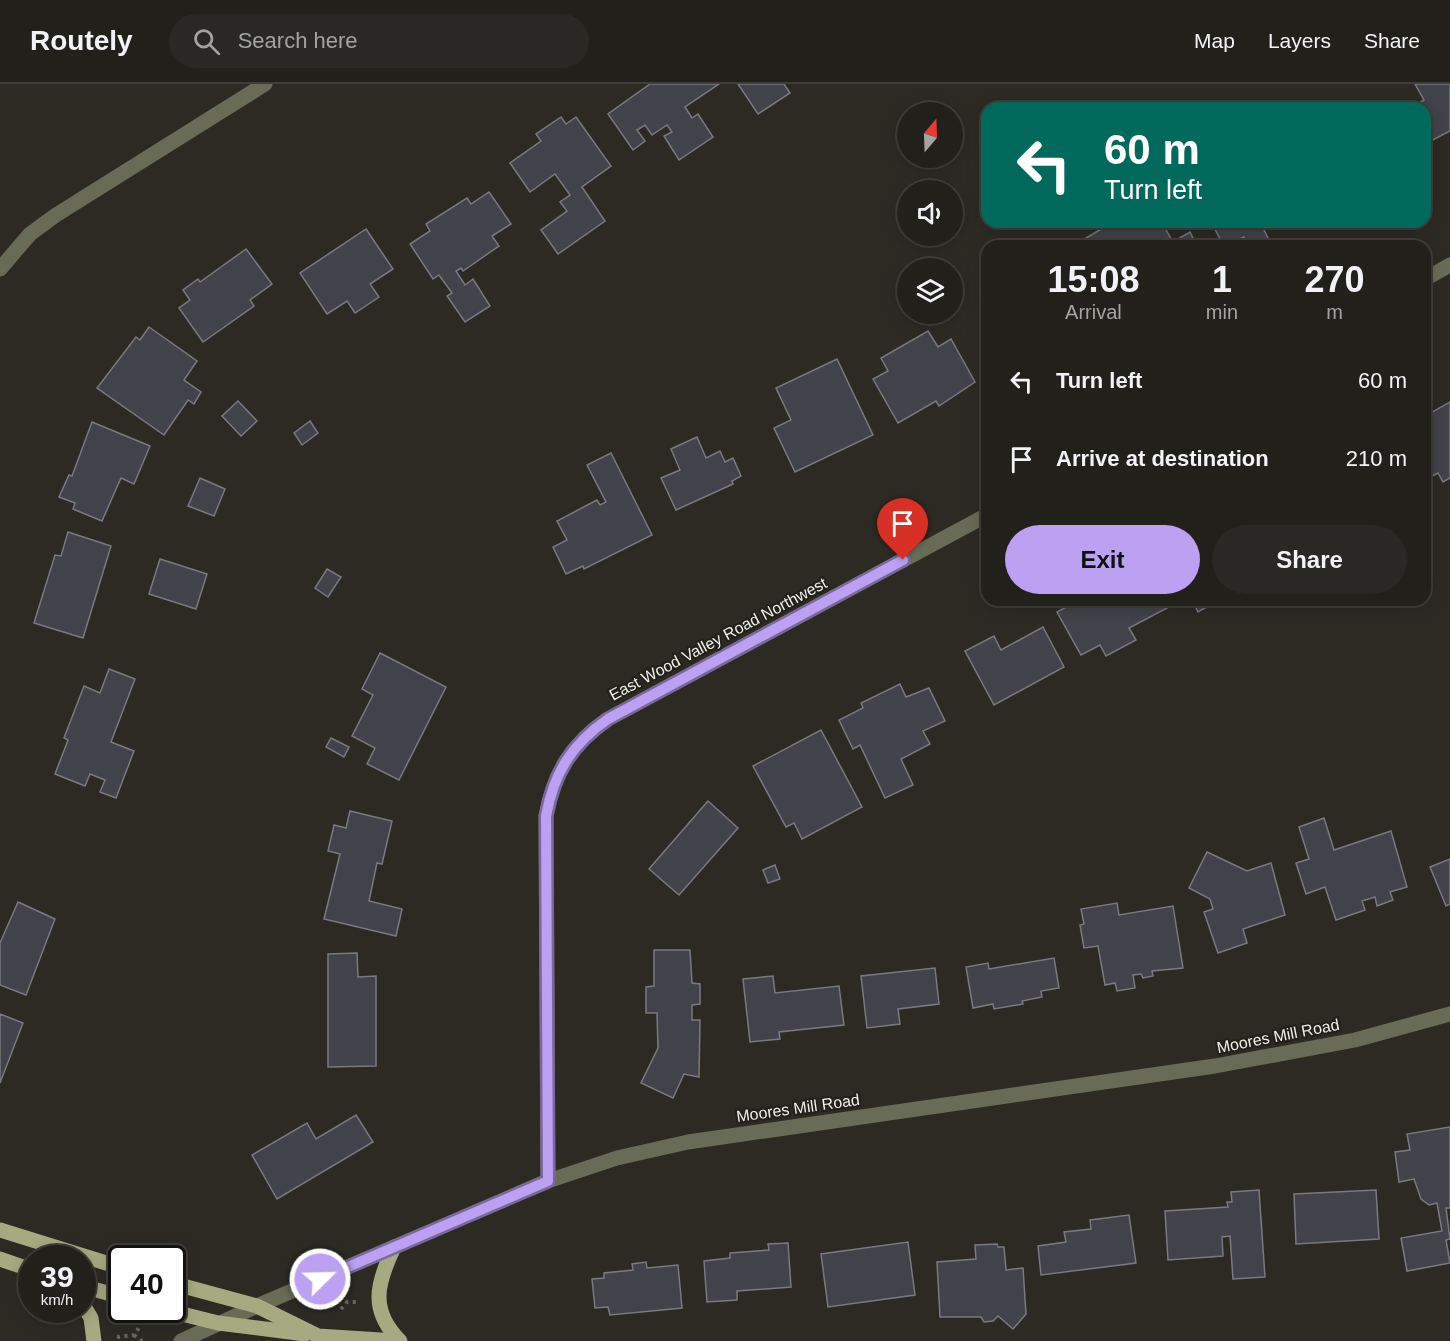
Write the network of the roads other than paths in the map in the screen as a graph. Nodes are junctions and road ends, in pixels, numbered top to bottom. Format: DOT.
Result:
graph roads {
  1 [pos="265,84"];
  2 [pos="1450,265"];
  3 [pos="0,269"];
  4 [pos="1431,276"];
  5 [pos="981,518"];
  6 [pos="1450,1014"];
  7 [pos="548,1181"];
  8 [pos="0,1230"];
  9 [pos="394,1247"];
  10 [pos="0,1259"];
  11 [pos="108,1264"];
  12 [pos="18,1265"];
  13 [pos="186,1287"];
  14 [pos="257,1306"];
  15 [pos="186,1315"];
  16 [pos="92,1323"];
  17 [pos="218,1323"];
  18 [pos="318,1336"];
  19 [pos="94,1341"];
  20 [pos="181,1341"];
  21 [pos="334,1341"];
  22 [pos="398,1341"];
  1 -- 3 [label="street"];
  2 -- 4 [label="street"];
  5 -- 7 [label="street, East Wood Valley Road Northwest"];
  6 -- 7 [label="street, Moores Mill Road"];
  7 -- 9 [label="street, Moores Mill Road"];
  8 -- 11 [label="main road"];
  9 -- 14 [label="street, Moores Mill Road"];
  9 -- 22 [label="main road"];
  10 -- 12 [label="main road"];
  13 -- 14 [label="main road"];
  14 -- 17 [label="street, Moores Mill Road"];
  14 -- 18 [label="main road"];
  15 -- 17 [label="main road"];
  16 -- 19 [label="main road"];
  17 -- 18 [label="main road"];
  17 -- 20 [label="street, Moores Mill Road"];
  18 -- 21 [label="main road"];
  18 -- 22 [label="main road"];
}
